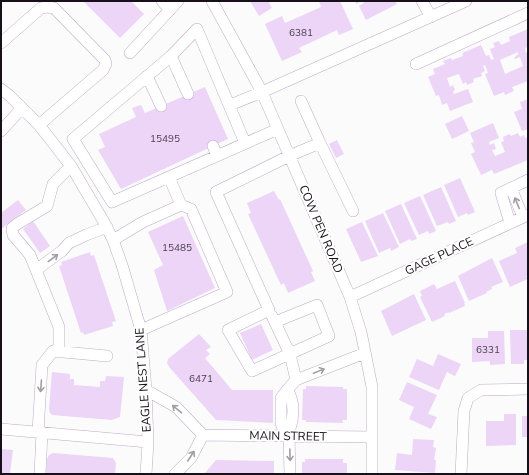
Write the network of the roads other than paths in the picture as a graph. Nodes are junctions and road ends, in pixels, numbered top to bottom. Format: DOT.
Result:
graph roads {
  1 [pos="162,1"];
  2 [pos="178,1"];
  3 [pos="212,1"];
  4 [pos="422,1"];
  5 [pos="466,1"];
  6 [pos="170,10"];
  7 [pos="528,13"];
  8 [pos="431,17"];
  9 [pos="1,43"];
  10 [pos="130,53"];
  11 [pos="171,56"];
  12 [pos="416,64"];
  13 [pos="148,76"];
  14 [pos="1,89"];
  15 [pos="262,92"];
  16 [pos="188,94"];
  17 [pos="301,101"];
  18 [pos="161,106"];
  19 [pos="230,106"];
  20 [pos="22,108"];
  21 [pos="38,125"];
  22 [pos="278,129"];
  23 [pos="1,131"];
  24 [pos="320,143"];
  25 [pos="245,144"];
  26 [pos="290,156"];
  27 [pos="71,166"];
  28 [pos="169,177"];
  29 [pos="528,180"];
  30 [pos="511,188"];
  31 [pos="112,202"];
  32 [pos="180,205"];
  33 [pos="98,211"];
  34 [pos="353,211"];
  35 [pos="526,216"];
  36 [pos="510,223"];
  37 [pos="107,227"];
  38 [pos="113,240"];
  39 [pos="36,270"];
  40 [pos="350,296"];
  41 [pos="269,310"];
  42 [pos="274,322"];
  43 [pos="141,330"];
  44 [pos="56,352"];
  45 [pos="365,353"];
  46 [pos="290,354"];
  47 [pos="107,356"];
  48 [pos="296,380"];
  49 [pos="528,389"];
  50 [pos="146,390"];
  51 [pos="1,429"];
  52 [pos="40,432"];
  53 [pos="203,435"];
  54 [pos="287,436"];
  55 [pos="372,437"];
  56 [pos="148,442"];
  57 [pos="40,474"];
  58 [pos="146,474"];
  59 [pos="175,474"];
  60 [pos="290,474"];
  61 [pos="372,474"];
  62 [pos="461,474"];
  1 -- 6 [label="street"];
  2 -- 6 [label="street"];
  3 -- 15 [label="street, COW PEN ROAD"];
  4 -- 8 [label="street"];
  5 -- 8 [label="street"];
  6 -- 10 [label="street"];
  7 -- 12 [label="street"];
  8 -- 15 [label="street"];
  9 -- 21 [label="street"];
  11 -- 13 [label="street"];
  11 -- 16 [label="street"];
  11 -- 19 [label="street"];
  13 -- 18 [label="street"];
  13 -- 31 [label="street"];
  14 -- 20 [label="street, EAGLE NEST LANE"];
  15 -- 19 [label="street"];
  15 -- 22 [label="street, COW PEN ROAD"];
  17 -- 24 [label="street"];
  19 -- 25 [label="street"];
  20 -- 21 [label="street, EAGLE NEST LANE"];
  20 -- 23 [label="street"];
  21 -- 27 [label="street, EAGLE NEST LANE"];
  22 -- 25 [label="street"];
  22 -- 26 [label="street, COW PEN ROAD"];
  24 -- 26 [label="street"];
  24 -- 34 [label="street"];
  25 -- 28 [label="street"];
  26 -- 40 [label="street, COW PEN ROAD"];
  26 -- 41 [label="street"];
  27 -- 33 [label="street, EAGLE NEST LANE"];
  27 -- 39 [label="street"];
  28 -- 31 [label="street"];
  28 -- 32 [label="street"];
  29 -- 30 [label="street"];
  35 -- 30 [label="street, one-way"];
  30 -- 36 [label="street"];
  31 -- 33 [label="street"];
  32 -- 38 [label="street"];
  32 -- 43 [label="street"];
  33 -- 37 [label="street, EAGLE NEST LANE"];
  35 -- 36 [label="street, GAGE PLACE"];
  36 -- 40 [label="street, GAGE PLACE"];
  37 -- 38 [label="street, EAGLE NEST LANE"];
  39 -- 37 [label="street, one-way"];
  38 -- 43 [label="street, EAGLE NEST LANE"];
  39 -- 44 [label="street"];
  40 -- 45 [label="street, COW PEN ROAD"];
  41 -- 42 [label="street"];
  41 -- 46 [label="street"];
  42 -- 46 [label="street"];
  42 -- 46 [label="street"];
  43 -- 50 [label="street, EAGLE NEST LANE"];
  44 -- 47 [label="street"];
  44 -- 52 [label="street, one-way"];
  48 -- 45 [label="street, one-way"];
  45 -- 55 [label="street, COW PEN ROAD"];
  46 -- 48 [label="street"];
  48 -- 54 [label="street"];
  49 -- 62 [label="street"];
  53 -- 50 [label="street, one-way"];
  50 -- 56 [label="street, EAGLE NEST LANE"];
  51 -- 52 [label="street"];
  52 -- 56 [label="street"];
  52 -- 57 [label="street"];
  53 -- 54 [label="street, MAIN STREET"];
  59 -- 53 [label="street, one-way"];
  54 -- 55 [label="street, MAIN STREET"];
  54 -- 60 [label="street, one-way"];
  55 -- 61 [label="street, COW PEN ROAD"];
  56 -- 58 [label="street, EAGLE NEST LANE"];
}
